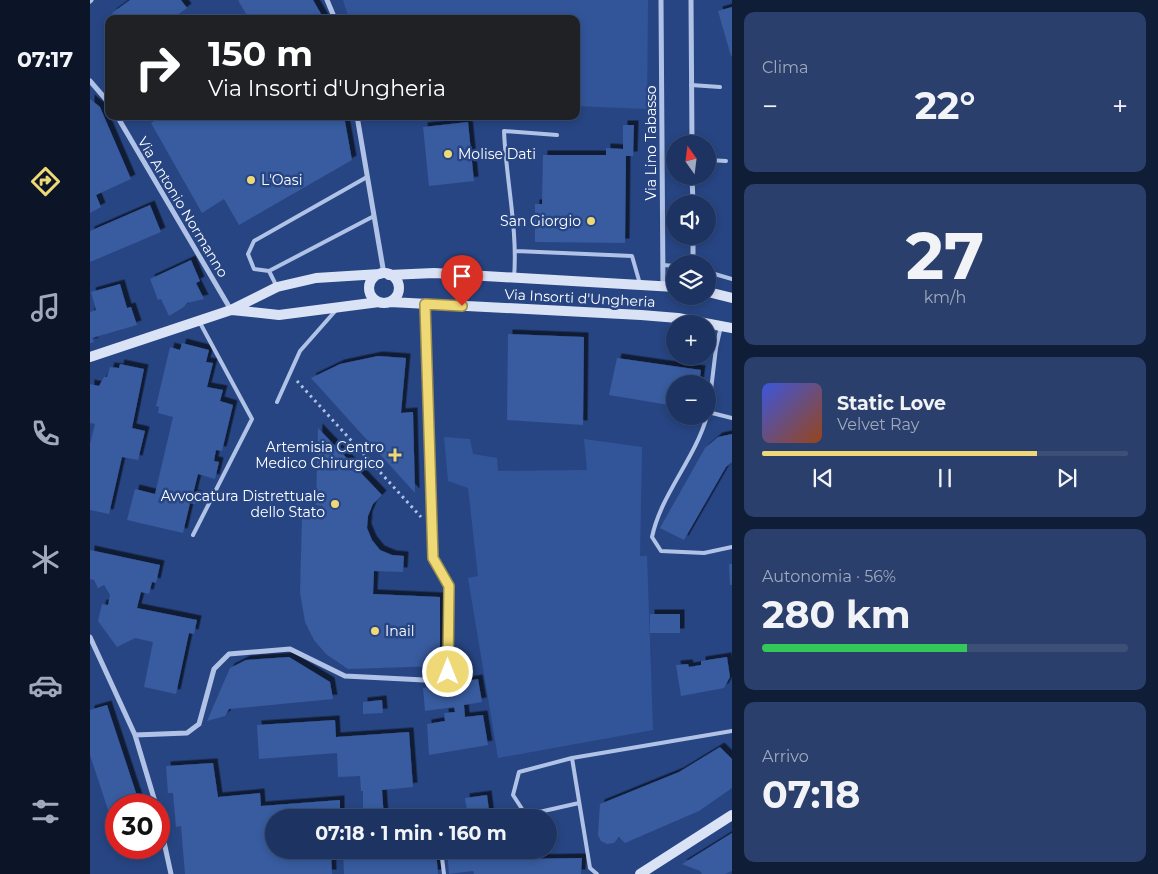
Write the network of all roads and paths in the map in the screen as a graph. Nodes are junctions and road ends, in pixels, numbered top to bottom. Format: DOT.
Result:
graph roads {
  1 [pos="327,0"];
  2 [pos="661,0"];
  3 [pos="691,0"];
  4 [pos="333,15"];
  5 [pos="90,81"];
  6 [pos="692,86"];
  7 [pos="720,87"];
  8 [pos="105,98"];
  9 [pos="118,120"];
  10 [pos="358,120"];
  11 [pos="557,135"];
  12 [pos="692,135"];
  13 [pos="716,160"];
  14 [pos="726,161"];
  15 [pos="367,177"];
  16 [pos="374,216"];
  17 [pos="516,251"];
  18 [pos="663,265"];
  19 [pos="666,265"];
  20 [pos="269,272"];
  21 [pos="384,274"];
  22 [pos="716,274"];
  23 [pos="514,279"];
  24 [pos="732,279"];
  25 [pos="640,284"];
  26 [pos="663,286"];
  27 [pos="666,286"];
  28 [pos="277,287"];
  29 [pos="716,294"];
  30 [pos="732,298"];
  31 [pos="379,302"];
  32 [pos="390,302"];
  33 [pos="425,304"];
  34 [pos="340,306"];
  35 [pos="231,310"];
  36 [pos="199,321"];
  37 [pos="721,325"];
  38 [pos="732,328"];
  39 [pos="90,357"];
  40 [pos="290,373"];
  41 [pos="713,375"];
  42 [pos="277,402"];
  43 [pos="716,416"];
  44 [pos="732,418"];
  45 [pos="705,425"];
  46 [pos="432,529"];
  47 [pos="193,536"];
  48 [pos="732,547"];
  49 [pos="90,637"];
  50 [pos="732,731"];
  51 [pos="135,735"];
  52 [pos="572,758"];
  53 [pos="153,794"];
  54 [pos="579,803"];
  55 [pos="732,815"];
  56 [pos="168,859"];
  57 [pos="442,859"];
  58 [pos="171,874"];
  59 [pos="444,874"];
  60 [pos="597,874"];
  61 [pos="640,874"];
  1 -- 4 [label="street"];
  2 -- 18 [label="street, Via Lino Tabasso"];
  3 -- 6 [label="street"];
  5 -- 8 [label="street"];
  6 -- 7 [label="lane"];
  6 -- 12 [label="street"];
  9 -- 35 [label="street, Via Antonio Normanno"];
  10 -- 15 [label="street"];
  11 -- 17 [label="lane"];
  13 -- 14 [label="lane"];
  15 -- 16 [label="street"];
  15 -- 20 [label="lane"];
  16 -- 20 [label="lane"];
  16 -- 21 [label="street"];
  17 -- 23 [label="lane"];
  17 -- 25 [label="lane"];
  18 -- 19 [label="lane"];
  18 -- 26 [label="street, Via Lino Tabasso"];
  20 -- 28 [label="lane"];
  21 -- 23 [label="main road, Via Insorti d'Ungheria"];
  21 -- 28 [label="main road, Via Insorti d'Ungheria"];
  21 -- 31 [label="main road"];
  21 -- 32 [label="main road"];
  22 -- 24 [label="lane"];
  23 -- 25 [label="main road, Via Insorti d'Ungheria"];
  25 -- 26 [label="main road, Via Insorti d'Ungheria"];
  26 -- 27 [label="main road, Via Insorti d'Ungheria"];
  28 -- 35 [label="main road, Via Insorti d'Ungheria"];
  29 -- 30 [label="main road"];
  31 -- 32 [label="main road"];
  31 -- 34 [label="main road, Via Insorti d'Ungheria"];
  32 -- 33 [label="main road, Via Insorti d'Ungheria"];
  33 -- 37 [label="main road, Via Insorti d'Ungheria"];
  33 -- 46 [label="street"];
  34 -- 35 [label="main road, Via Insorti d'Ungheria"];
  34 -- 40 [label="lane"];
  35 -- 36 [label="main road, Via Insorti d'Ungheria"];
  36 -- 39 [label="main road, Via Insorti d'Ungheria"];
  36 -- 47 [label="lane"];
  37 -- 38 [label="main road, Via Insorti d'Ungheria"];
  37 -- 41 [label="lane"];
  40 -- 42 [label="lane"];
  40 -- 46 [label="path"];
  43 -- 44 [label="lane"];
  45 -- 48 [label="lane"];
  46 -- 51 [label="street"];
  49 -- 51 [label="street"];
  50 -- 52 [label="lane"];
  51 -- 53 [label="street"];
  52 -- 54 [label="lane"];
  52 -- 54 [label="lane"];
  54 -- 60 [label="lane"];
  55 -- 61 [label="main road"];
  56 -- 58 [label="street"];
  57 -- 59 [label="lane"];
}
